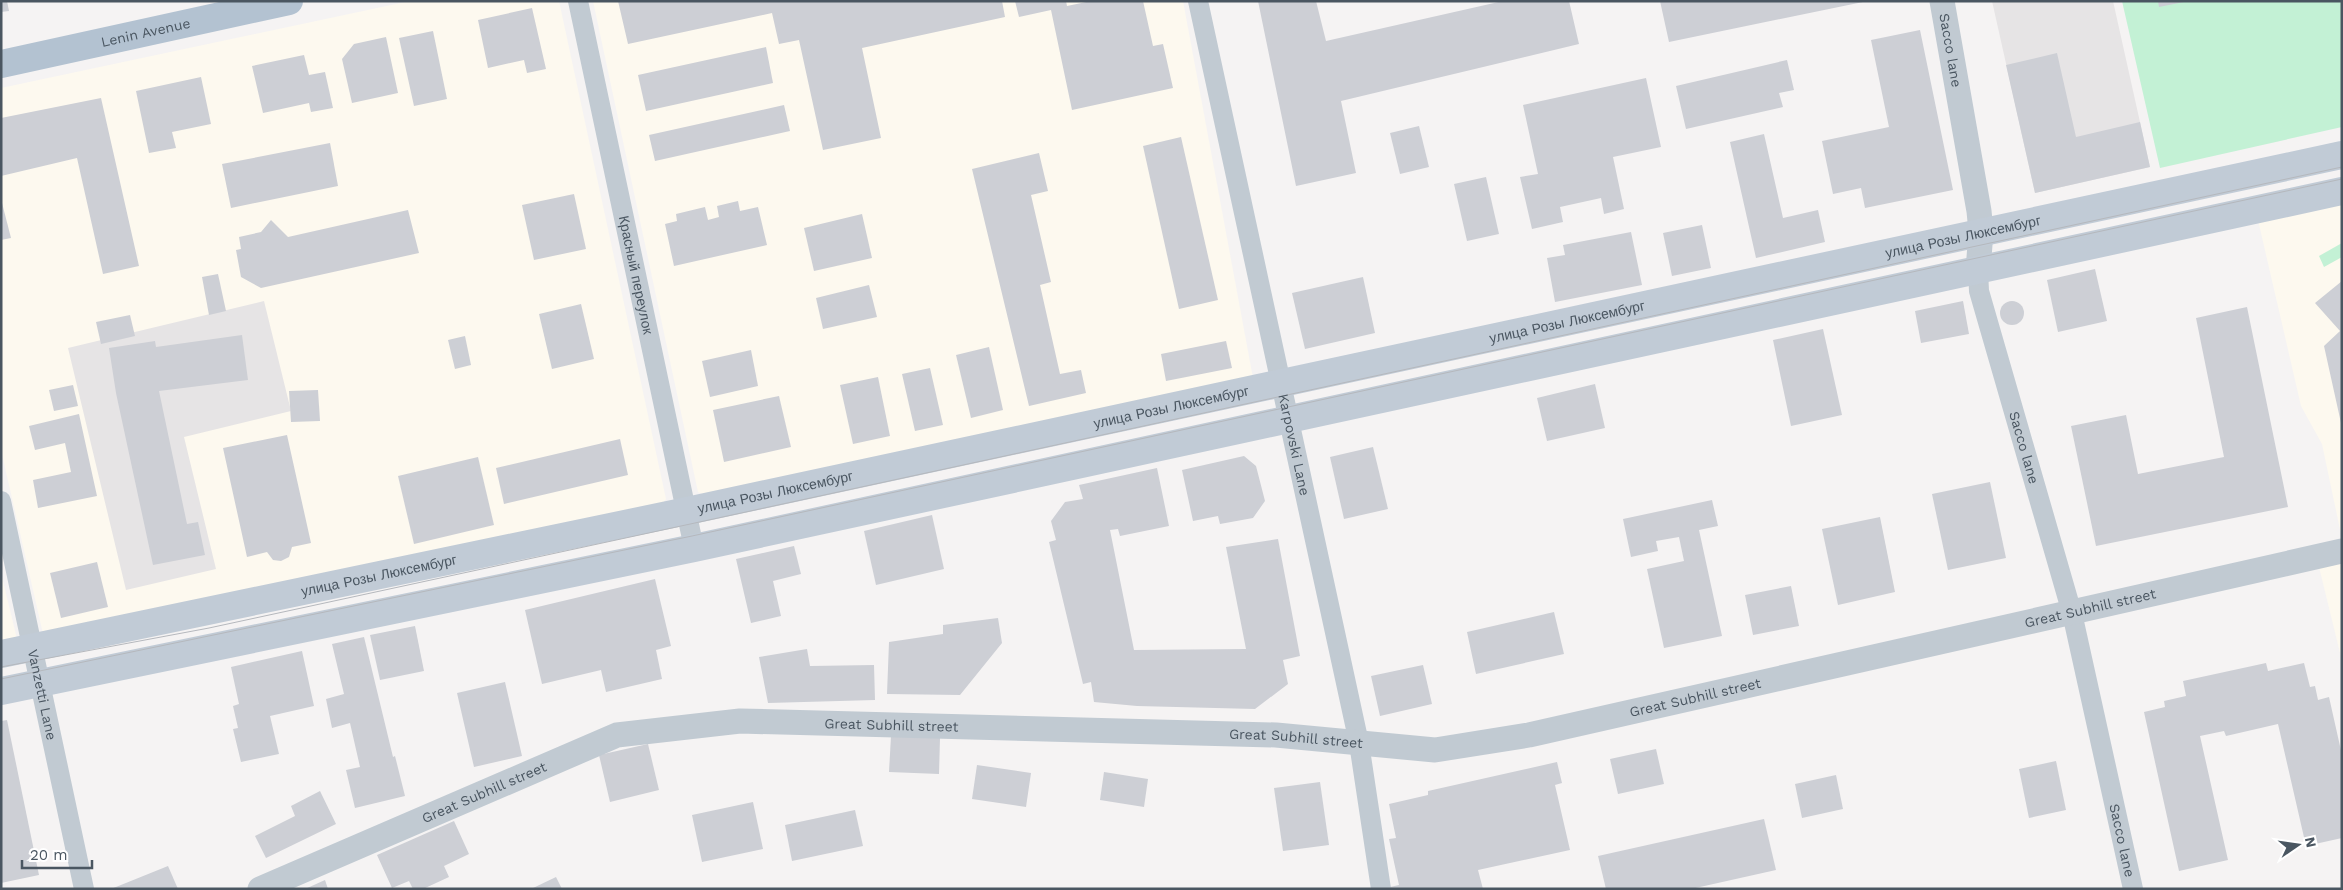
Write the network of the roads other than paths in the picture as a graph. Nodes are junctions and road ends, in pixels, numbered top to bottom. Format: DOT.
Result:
graph roads {
  1 [pos="289,1"];
  2 [pos="578,1"];
  3 [pos="1198,1"];
  4 [pos="1942,1"];
  5 [pos="1,64"];
  6 [pos="2342,154"];
  7 [pos="2342,192"];
  8 [pos="1981,232"];
  9 [pos="1978,270"];
  10 [pos="1281,383"];
  11 [pos="1289,419"];
  12 [pos="1,501"];
  13 [pos="687,511"];
  14 [pos="694,548"];
  15 [pos="2342,551"];
  16 [pos="2072,613"];
  17 [pos="32,647"];
  18 [pos="1,654"];
  19 [pos="40,682"];
  20 [pos="1,691"];
  21 [pos="1359,743"];
  22 [pos="84,889"];
  23 [pos="260,889"];
  24 [pos="1381,889"];
  25 [pos="2133,889"];
  1 -- 5 [label="main road, Lenin Avenue"];
  2 -- 13 [label="street, Красный переулок"];
  3 -- 10 [label="street, Karpovski Lane"];
  4 -- 8 [label="street, Sacco lane"];
  6 -- 8 [label="main road, улица Розы Люксембург"];
  7 -- 9 [label="main road"];
  8 -- 9 [label="street, Sacco lane"];
  8 -- 10 [label="main road, улица Розы Люксембург"];
  9 -- 11 [label="main road"];
  9 -- 16 [label="street, Sacco lane"];
  10 -- 11 [label="street, Karpovski Lane"];
  10 -- 13 [label="main road, улица Розы Люксембург"];
  11 -- 14 [label="main road"];
  11 -- 21 [label="street, Karpovski Lane"];
  12 -- 17 [label="street, Vanzetti Lane"];
  13 -- 14 [label="street, Красный переулок"];
  13 -- 17 [label="main road, улица Розы Люксембург"];
  14 -- 19 [label="main road"];
  15 -- 16 [label="street, Great Subhill street"];
  16 -- 21 [label="street, Great Subhill street"];
  16 -- 25 [label="street, Sacco lane"];
  17 -- 18 [label="main road, улица Розы Люксембург"];
  17 -- 19 [label="street, Vanzetti Lane"];
  19 -- 20 [label="main road"];
  19 -- 22 [label="street, Vanzetti Lane"];
  21 -- 23 [label="street, Great Subhill street"];
  21 -- 24 [label="street, Karpovski Lane"];
}
